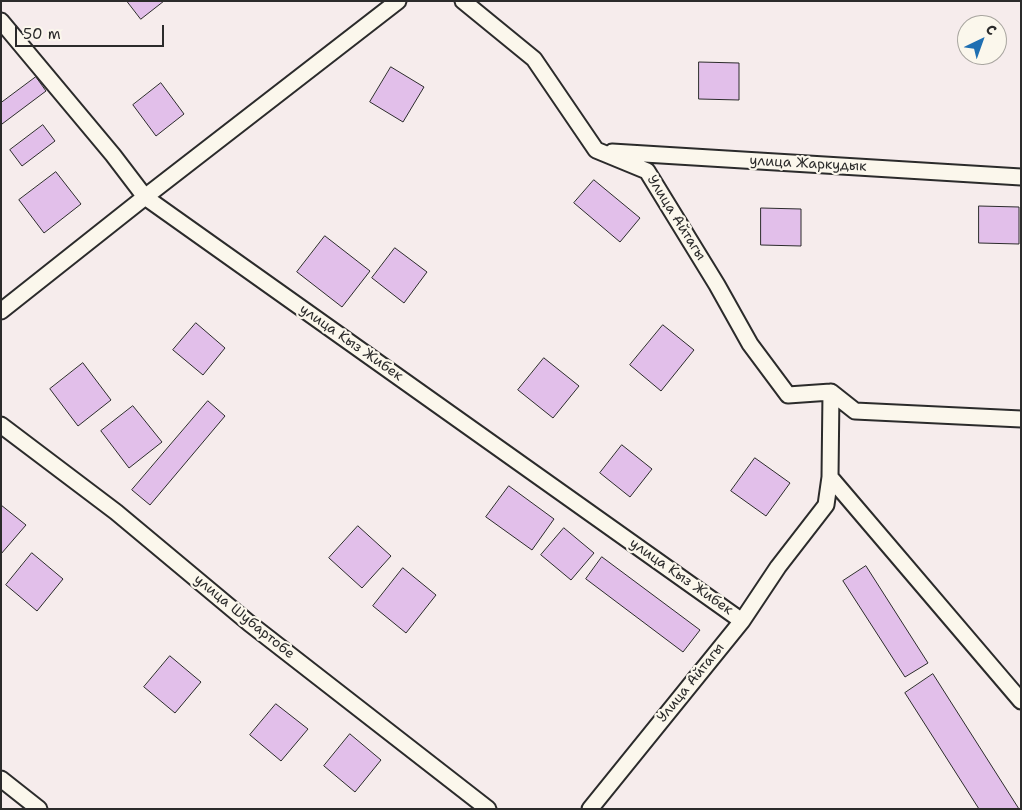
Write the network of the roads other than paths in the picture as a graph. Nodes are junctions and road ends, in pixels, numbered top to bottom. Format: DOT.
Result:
graph roads {
  1 [pos="398,1"];
  2 [pos="463,1"];
  3 [pos="1,21"];
  4 [pos="596,150"];
  5 [pos="1021,177"];
  6 [pos="145,197"];
  7 [pos="1,311"];
  8 [pos="831,392"];
  9 [pos="1021,419"];
  10 [pos="1,425"];
  11 [pos="830,477"];
  12 [pos="742,621"];
  13 [pos="1021,701"];
  14 [pos="1,779"];
  15 [pos="39,809"];
  16 [pos="488,809"];
  17 [pos="590,809"];
  1 -- 6 [label="street"];
  2 -- 4 [label="street"];
  3 -- 6 [label="street, улица Кыз Жибек"];
  4 -- 5 [label="street, улица Жаркудык"];
  4 -- 8 [label="street, Улица Айтагы"];
  6 -- 7 [label="street"];
  6 -- 12 [label="street, улица Кыз Жибек"];
  8 -- 9 [label="street"];
  8 -- 11 [label="street, Улица Айтагы"];
  10 -- 16 [label="street, улица Шубартобе"];
  11 -- 12 [label="street, Улица Айтагы"];
  11 -- 13 [label="street"];
  12 -- 17 [label="street, Улица Айтагы"];
  14 -- 15 [label="street"];
}
